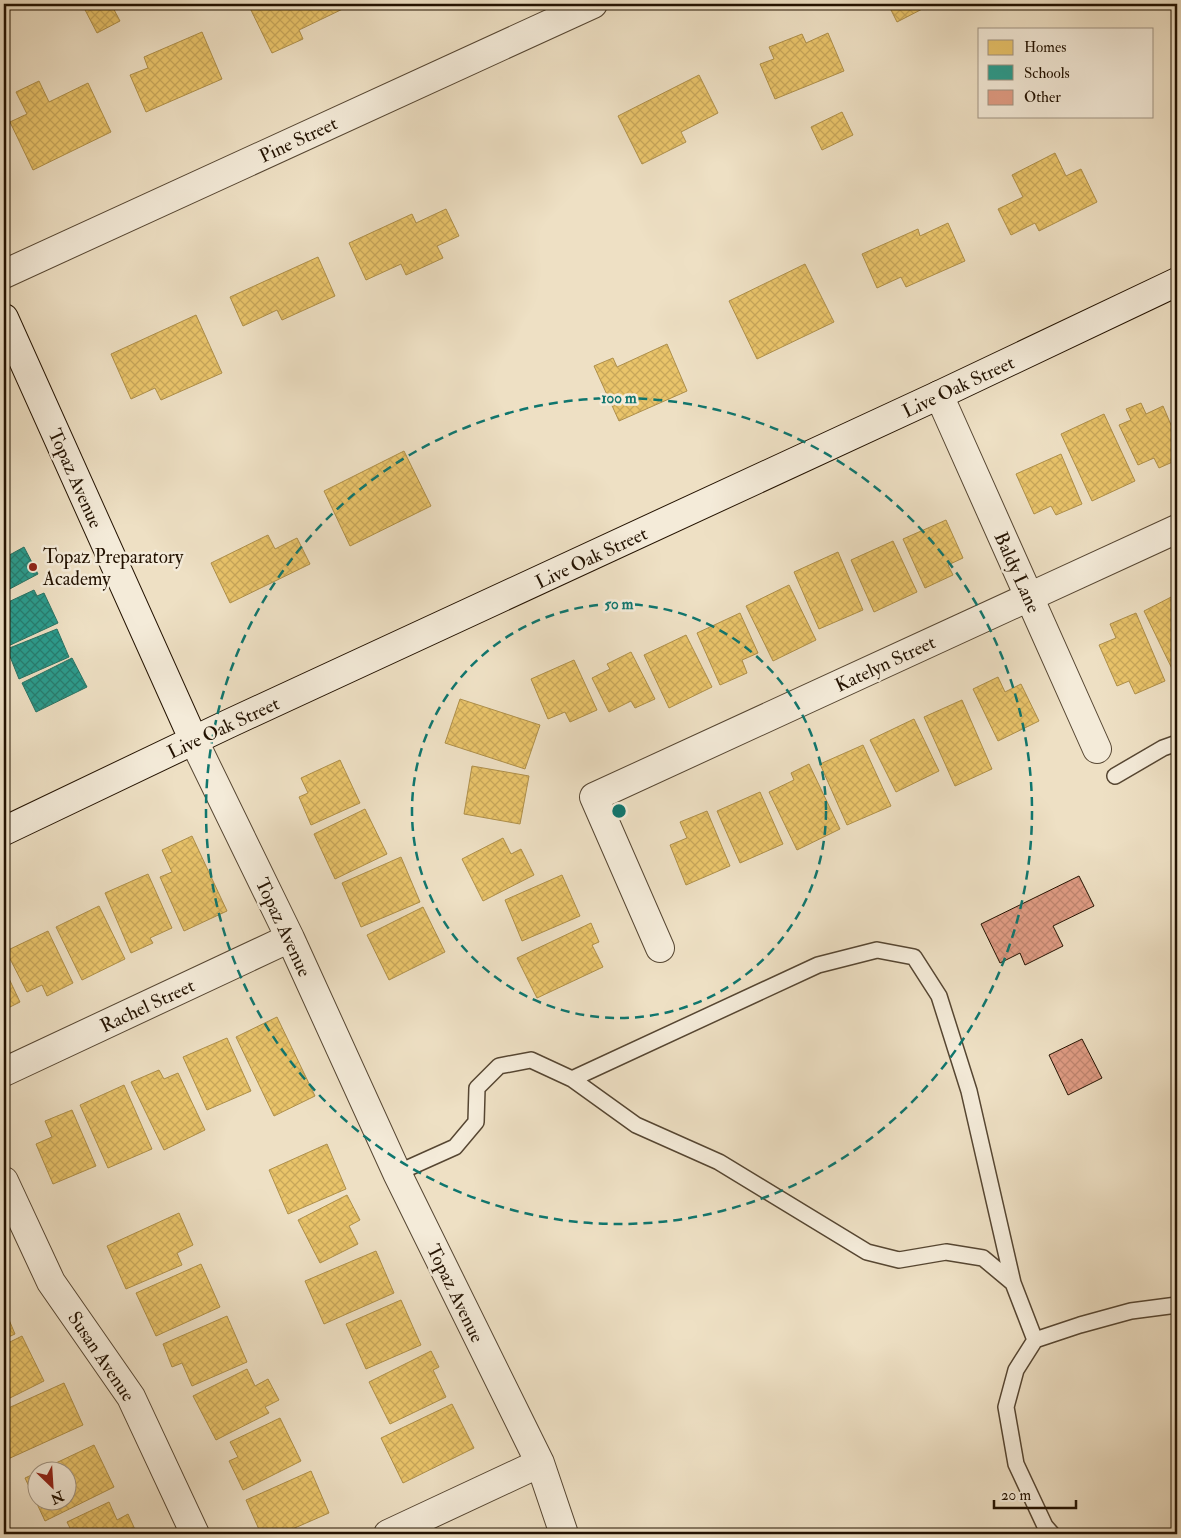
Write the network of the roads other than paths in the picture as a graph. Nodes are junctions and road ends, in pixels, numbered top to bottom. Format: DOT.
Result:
graph roads {
  1 [pos="593,4"];
  2 [pos="4,274"];
  3 [pos="1177,282"];
  4 [pos="4,318"];
  5 [pos="939,396"];
  6 [pos="1177,530"];
  7 [pos="1029,597"];
  8 [pos="194,741"];
  9 [pos="1177,743"];
  10 [pos="1097,749"];
  11 [pos="1115,776"];
  12 [pos="4,830"];
  13 [pos="290,938"];
  14 [pos="660,948"];
  15 [pos="4,1072"];
  16 [pos="572,1079"];
  17 [pos="397,1174"];
  18 [pos="4,1181"];
  19 [pos="1013,1283"];
  20 [pos="1177,1305"];
  21 [pos="1035,1340"];
  22 [pos="540,1463"];
  23 [pos="194,1534"];
  24 [pos="388,1534"];
  25 [pos="564,1534"];
  26 [pos="1052,1534"];
  1 -- 2 [label="street, Pine Street"];
  3 -- 5 [label="street, Live Oak Street"];
  4 -- 8 [label="street, Topaz Avenue"];
  5 -- 7 [label="street, Baldy Lane"];
  5 -- 8 [label="street, Live Oak Street"];
  6 -- 7 [label="street, Katelyn Street"];
  7 -- 10 [label="street, Baldy Lane"];
  7 -- 14 [label="street, Katelyn Street"];
  8 -- 12 [label="street, Live Oak Street"];
  8 -- 13 [label="street, Topaz Avenue"];
  9 -- 11 [label="lane"];
  13 -- 15 [label="street, Rachel Street"];
  13 -- 17 [label="street, Topaz Avenue"];
  16 -- 17 [label="lane"];
  16 -- 19 [label="lane"];
  16 -- 19 [label="lane"];
  17 -- 22 [label="street, Topaz Avenue"];
  18 -- 23 [label="street, Susan Avenue"];
  19 -- 21 [label="lane"];
  20 -- 21 [label="lane"];
  21 -- 26 [label="lane"];
  22 -- 24 [label="street"];
  22 -- 25 [label="street, Topaz Avenue"];
}
